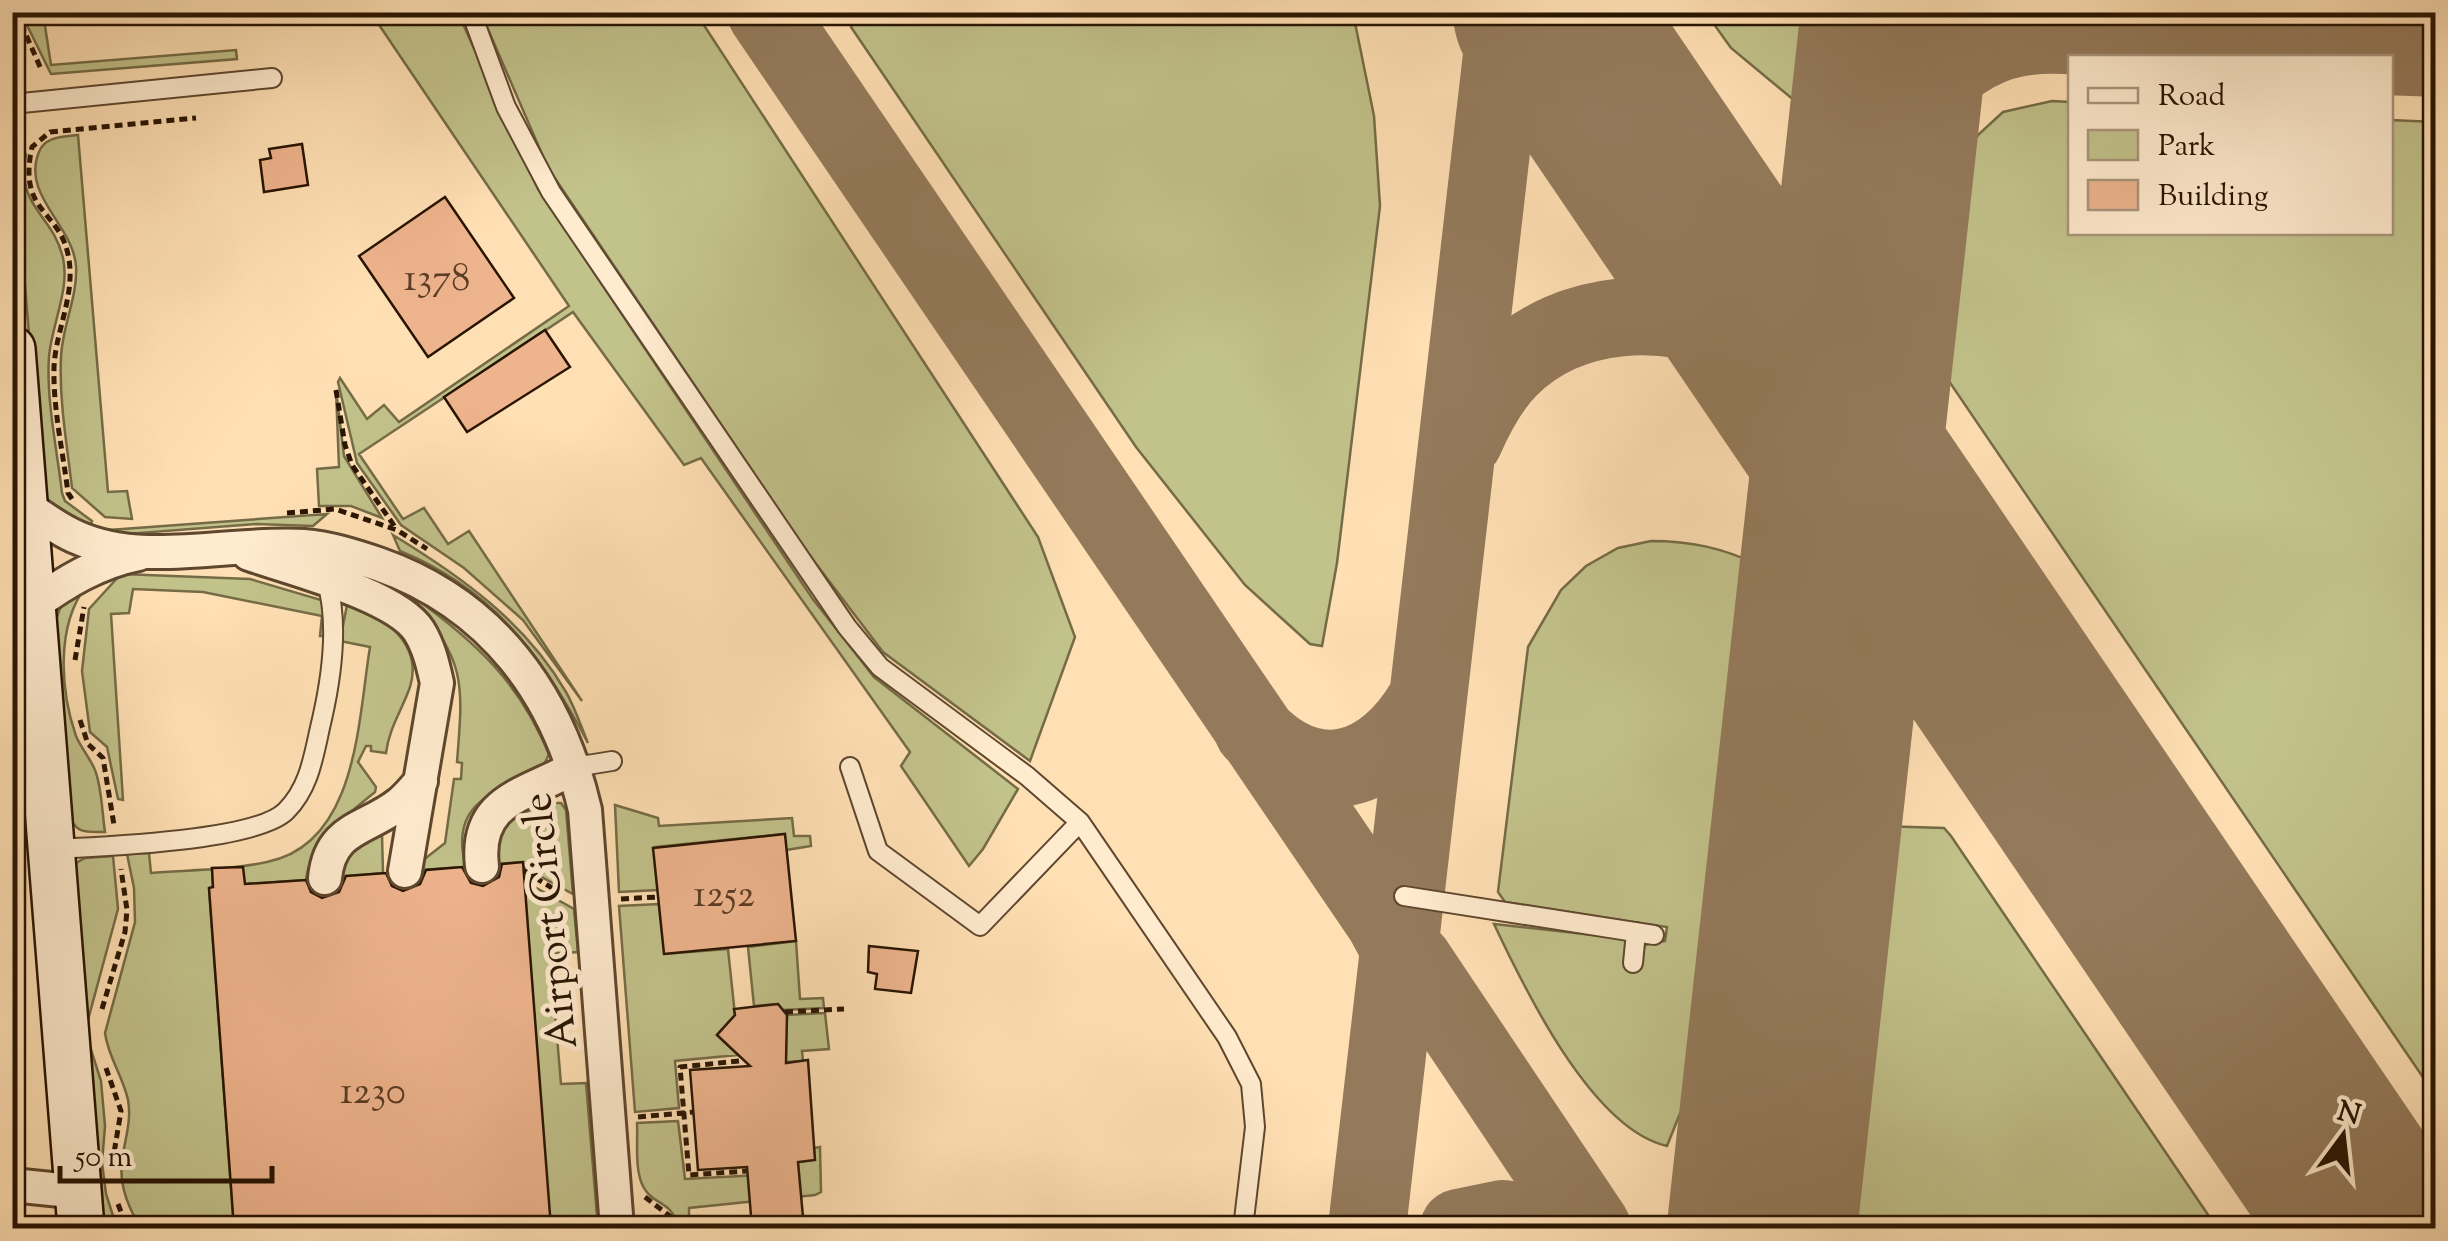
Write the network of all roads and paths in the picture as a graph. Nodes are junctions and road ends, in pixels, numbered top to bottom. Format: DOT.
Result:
graph roads {
  1 [pos="16,12"];
  2 [pos="471,12"];
  3 [pos="41,69"];
  4 [pos="272,78"];
  5 [pos="12,104"];
  6 [pos="196,118"];
  7 [pos="48,120"];
  8 [pos="50,132"];
  9 [pos="12,349"];
  10 [pos="336,390"];
  11 [pos="76,503"];
  12 [pos="24,504"];
  13 [pos="277,514"];
  14 [pos="397,530"];
  15 [pos="227,547"];
  16 [pos="152,551"];
  17 [pos="431,552"];
  18 [pos="21,562"];
  19 [pos="198,565"];
  20 [pos="328,582"];
  21 [pos="91,597"];
  22 [pos="32,606"];
  23 [pos="74,674"];
  24 [pos="80,718"];
  25 [pos="612,761"];
  26 [pos="575,767"];
  27 [pos="850,767"];
  28 [pos="420,781"];
  29 [pos="1080,822"];
  30 [pos="115,830"];
  31 [pos="52,849"];
  32 [pos="119,856"];
  33 [pos="482,866"];
  34 [pos="405,872"];
  35 [pos="325,878"];
  36 [pos="1404,896"];
  37 [pos="658,897"];
  38 [pos="631,898"];
  39 [pos="1633,962"];
  40 [pos="844,1010"];
  41 [pos="785,1012"];
  42 [pos="100,1020"];
  43 [pos="739,1061"];
  44 [pos="104,1063"];
  45 [pos="694,1112"];
  46 [pos="684,1114"];
  47 [pos="650,1116"];
  48 [pos="112,1159"];
  49 [pos="747,1171"];
  50 [pos="12,1185"];
  51 [pos="642,1195"];
  52 [pos="92,1205"];
  53 [pos="127,1228"];
  54 [pos="616,1228"];
  55 [pos="674,1228"];
  56 [pos="1244,1228"];
  1 -- 3 [label="path"];
  2 -- 29 [label="lane"];
  4 -- 5 [label="lane"];
  6 -- 8 [label="path"];
  7 -- 8 [label="path"];
  8 -- 11 [label="path"];
  9 -- 12 [label="main road"];
  10 -- 14 [label="path"];
  12 -- 16 [label="street, Airport Circle"];
  12 -- 18 [label="main road"];
  13 -- 14 [label="path"];
  14 -- 17 [label="path"];
  15 -- 16 [label="street, Airport Circle"];
  15 -- 20 [label="street"];
  15 -- 26 [label="street, Airport Circle"];
  16 -- 19 [label="lane"];
  16 -- 22 [label="street, Airport Circle"];
  18 -- 22 [label="main road"];
  20 -- 28 [label="street"];
  20 -- 31 [label="lane"];
  21 -- 23 [label="path"];
  22 -- 31 [label="main road"];
  24 -- 30 [label="path"];
  25 -- 26 [label="lane"];
  26 -- 33 [label="street"];
  26 -- 54 [label="street, Airport Circle"];
  27 -- 29 [label="lane"];
  28 -- 34 [label="street"];
  28 -- 35 [label="street"];
  29 -- 56 [label="lane"];
  31 -- 52 [label="main road"];
  32 -- 42 [label="path"];
  36 -- 39 [label="lane"];
  37 -- 38 [label="path"];
  40 -- 41 [label="path"];
  43 -- 46 [label="path"];
  44 -- 48 [label="path"];
  45 -- 46 [label="path"];
  46 -- 47 [label="path"];
  46 -- 49 [label="path"];
  50 -- 52 [label="street"];
  51 -- 55 [label="path"];
  52 -- 53 [label="path"];
}
